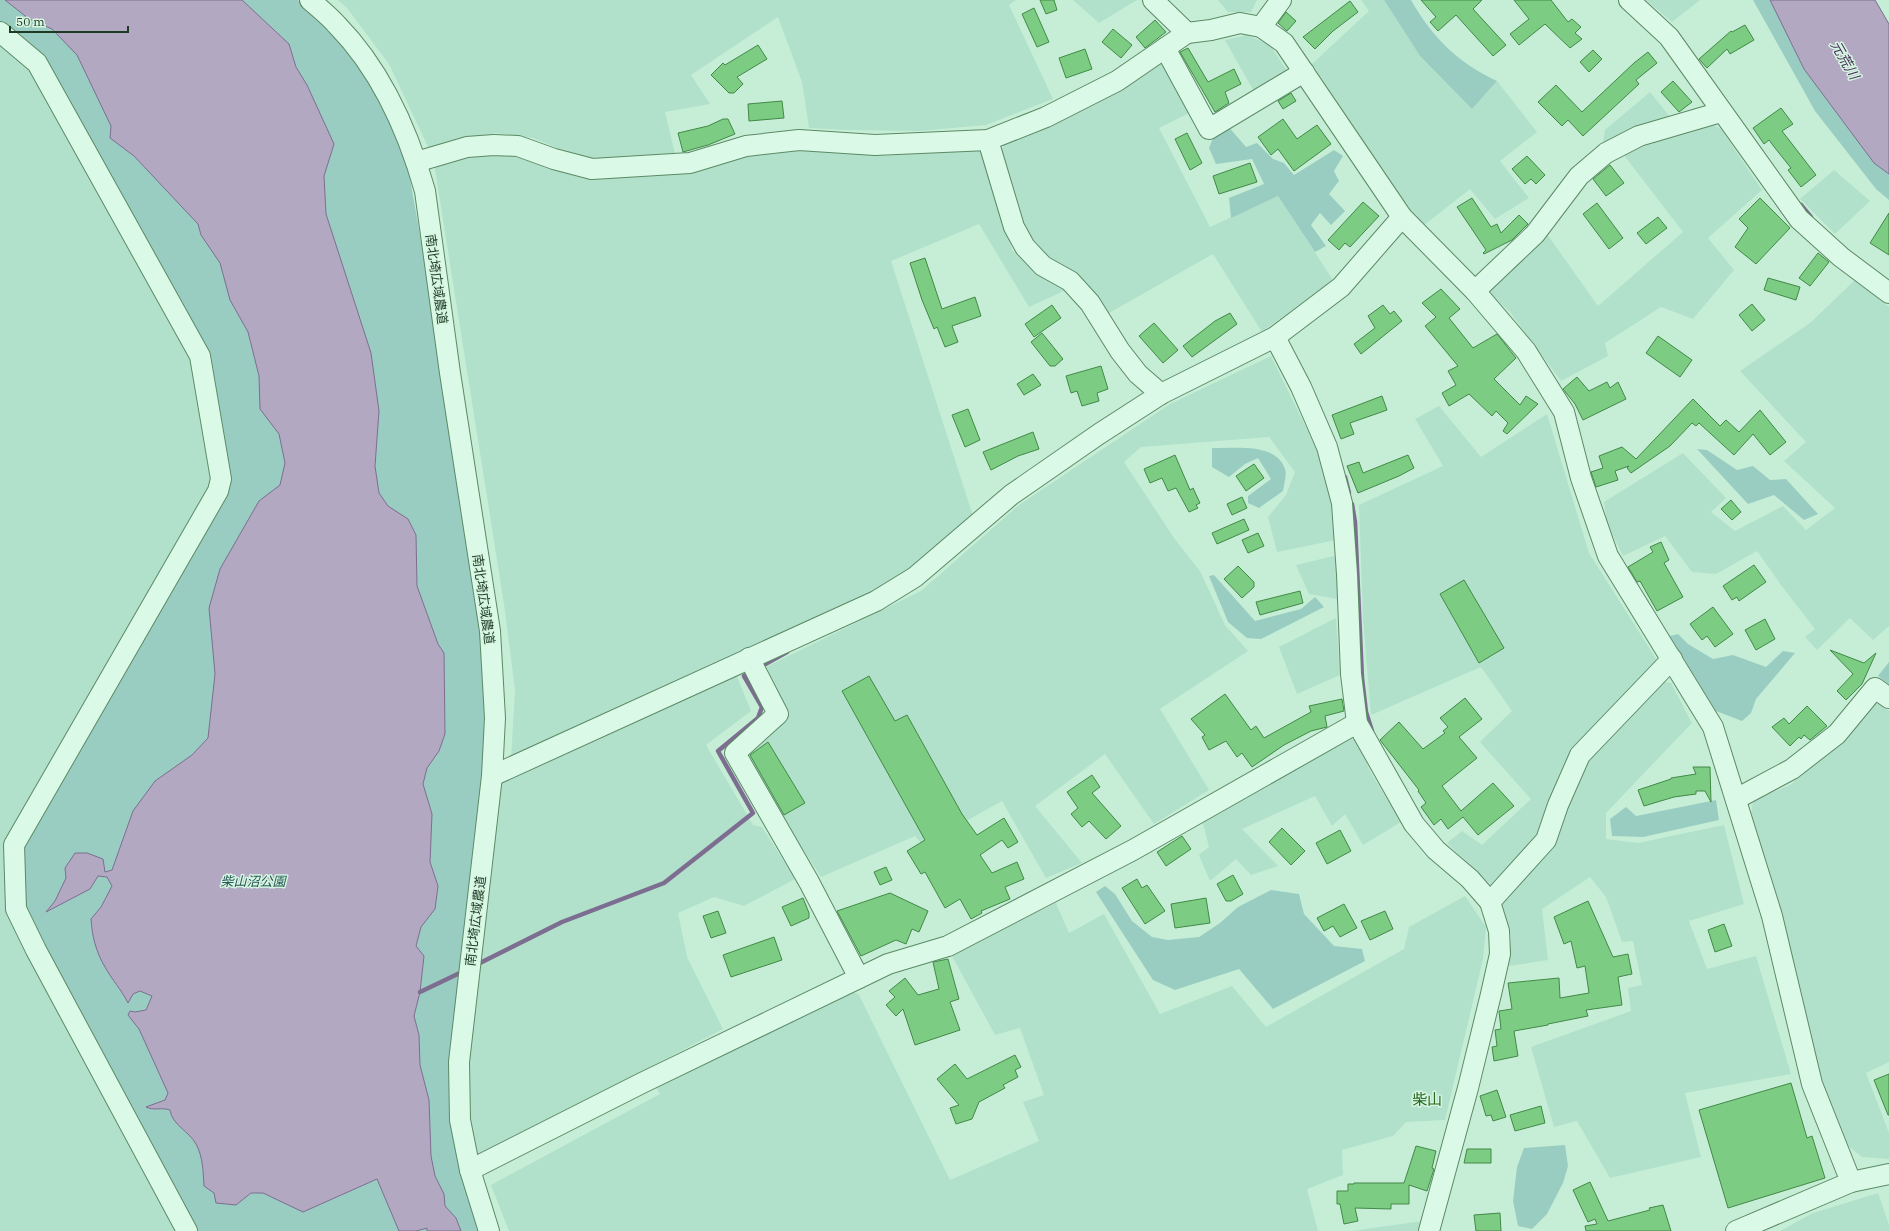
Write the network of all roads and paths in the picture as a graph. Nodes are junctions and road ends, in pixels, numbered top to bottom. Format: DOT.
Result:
graph roads {
  1 [pos="310,0"];
  2 [pos="1153,0"];
  3 [pos="1281,0"];
  4 [pos="1629,0"];
  5 [pos="1261,27"];
  6 [pos="0,32"];
  7 [pos="1187,33"];
  8 [pos="1165,48"];
  9 [pos="1304,72"];
  10 [pos="1721,112"];
  11 [pos="988,140"];
  12 [pos="416,162"];
  13 [pos="1402,217"];
  14 [pos="1475,291"];
  15 [pos="1889,293"];
  16 [pos="1275,337"];
  17 [pos="1161,394"];
  18 [pos="749,658"];
  19 [pos="1672,659"];
  20 [pos="1889,698"];
  21 [pos="1357,722"];
  22 [pos="492,776"];
  23 [pos="1736,799"];
  24 [pos="1490,902"];
  25 [pos="859,978"];
  26 [pos="470,1170"];
  27 [pos="1889,1174"];
  28 [pos="1851,1182"];
  29 [pos="186,1231"];
  30 [pos="489,1231"];
  31 [pos="1429,1231"];
  32 [pos="1736,1231"];
  1 -- 12 [label="street, 南北埼広域農道"];
  2 -- 7 [label="street"];
  3 -- 5 [label="street"];
  4 -- 10 [label="street"];
  5 -- 7 [label="street"];
  5 -- 9 [label="street"];
  6 -- 29 [label="street"];
  7 -- 8 [label="street"];
  8 -- 9 [label="street"];
  8 -- 11 [label="street"];
  9 -- 13 [label="street"];
  10 -- 14 [label="street"];
  10 -- 15 [label="street"];
  11 -- 12 [label="street"];
  11 -- 17 [label="street"];
  12 -- 22 [label="street, 南北埼広域農道"];
  13 -- 14 [label="street"];
  13 -- 16 [label="street"];
  14 -- 19 [label="street"];
  16 -- 17 [label="street"];
  16 -- 21 [label="street"];
  17 -- 18 [label="street"];
  18 -- 22 [label="street"];
  18 -- 25 [label="street"];
  19 -- 23 [label="street"];
  19 -- 24 [label="street"];
  20 -- 23 [label="street"];
  21 -- 24 [label="street"];
  21 -- 25 [label="street"];
  22 -- 26 [label="street, 南北埼広域農道"];
  23 -- 28 [label="street"];
  24 -- 31 [label="street"];
  25 -- 26 [label="street"];
  26 -- 30 [label="street, 南北埼広域農道"];
  27 -- 28 [label="street"];
  28 -- 32 [label="street"];
}
